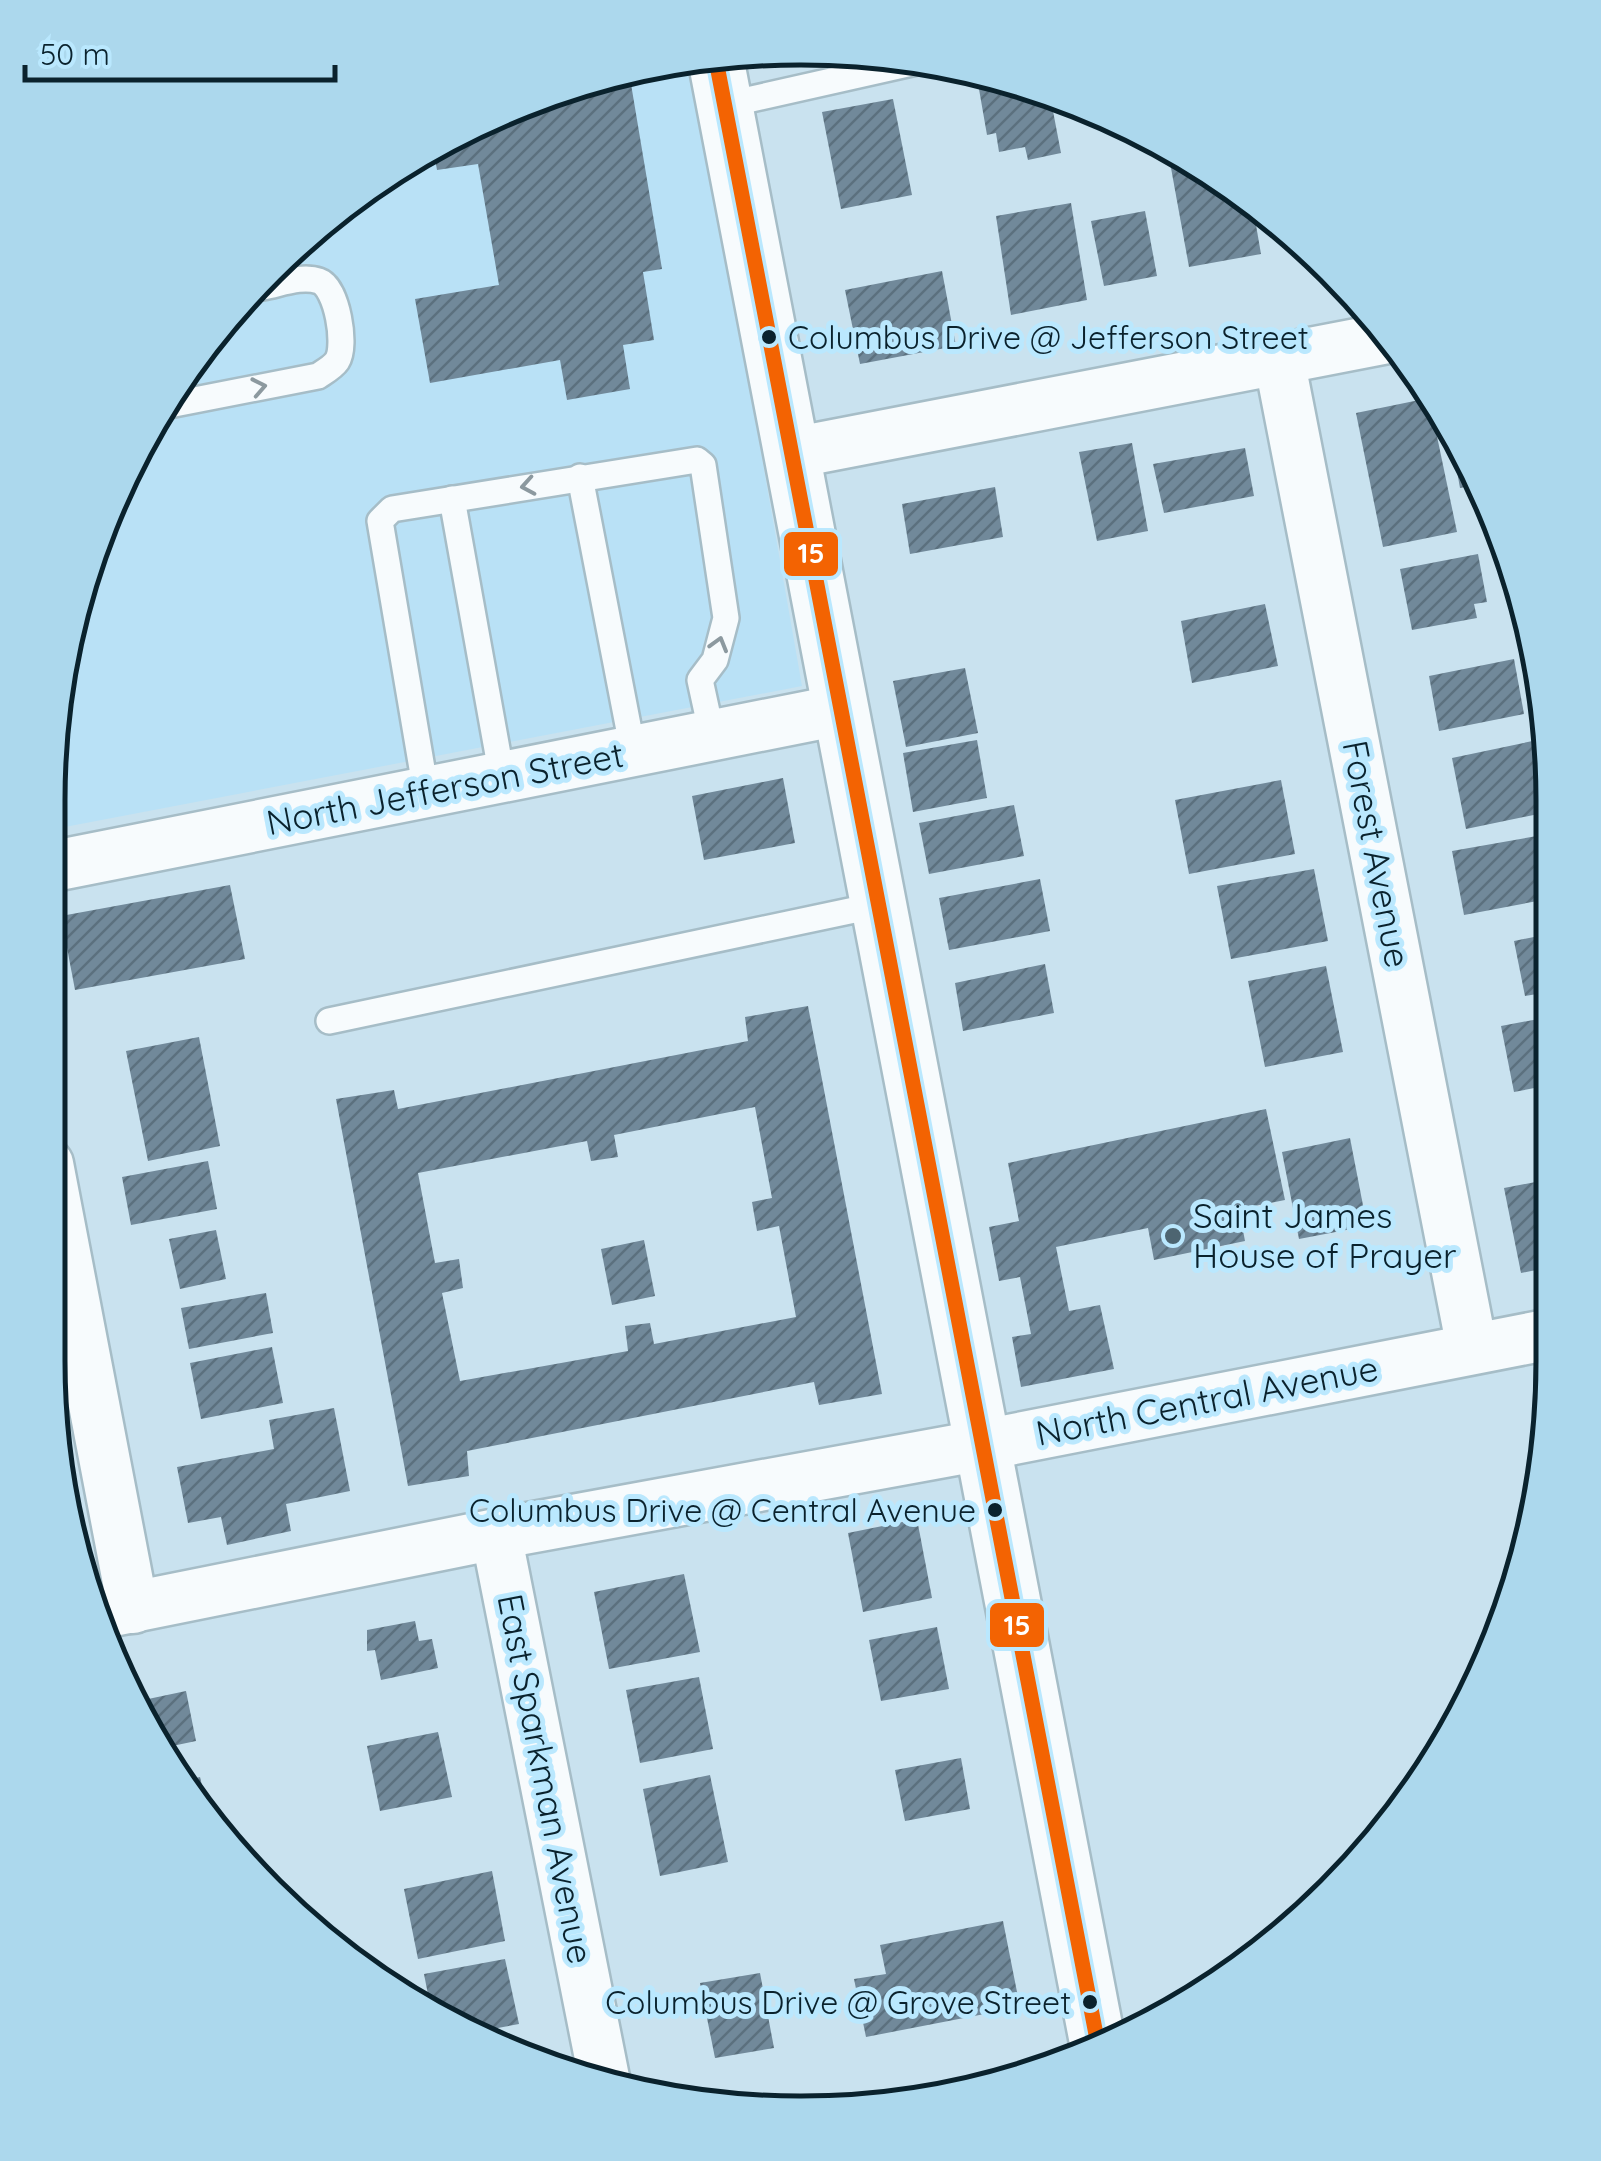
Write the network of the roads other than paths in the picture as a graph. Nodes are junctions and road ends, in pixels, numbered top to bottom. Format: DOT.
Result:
graph roads {
  1 [pos="851,67"];
  2 [pos="720,80"];
  3 [pos="276,285"];
  4 [pos="1374,341"];
  5 [pos="1279,359"];
  6 [pos="183,402"];
  7 [pos="792,453"];
  8 [pos="580,477"];
  9 [pos="452,499"];
  10 [pos="840,710"];
  11 [pos="712,735"];
  12 [pos="633,751"];
  13 [pos="502,777"];
  14 [pos="426,792"];
  15 [pos="65,864"];
  16 [pos="878,904"];
  17 [pos="330,1021"];
  18 [pos="65,1277"];
  19 [pos="1536,1337"];
  20 [pos="1472,1348"];
  21 [pos="983,1445"];
  22 [pos="496,1534"];
  23 [pos="115,1611"];
  24 [pos="1096,2034"];
  25 [pos="602,2069"];
  1 -- 2 [label="lane"];
  2 -- 7 [label="main road"];
  6 -- 3 [label="lane, one-way"];
  4 -- 5 [label="street"];
  5 -- 7 [label="street"];
  5 -- 20 [label="street, Forest Avenue"];
  7 -- 10 [label="main road"];
  8 -- 9 [label="lane, one-way"];
  11 -- 8 [label="lane, one-way"];
  8 -- 12 [label="lane"];
  9 -- 13 [label="lane"];
  9 -- 14 [label="lane"];
  10 -- 11 [label="street, North Jefferson Street"];
  10 -- 16 [label="main road"];
  11 -- 12 [label="street, North Jefferson Street"];
  12 -- 13 [label="street, North Jefferson Street"];
  13 -- 14 [label="street, North Jefferson Street"];
  14 -- 15 [label="street, North Jefferson Street"];
  16 -- 17 [label="lane"];
  16 -- 21 [label="main road"];
  18 -- 23 [label="street"];
  19 -- 20 [label="street, North Central Avenue"];
  20 -- 21 [label="street, North Central Avenue"];
  21 -- 22 [label="street, North Central Avenue"];
  21 -- 24 [label="main road"];
  22 -- 23 [label="street, North Central Avenue"];
  22 -- 25 [label="street, East Sparkman Avenue"];
}
